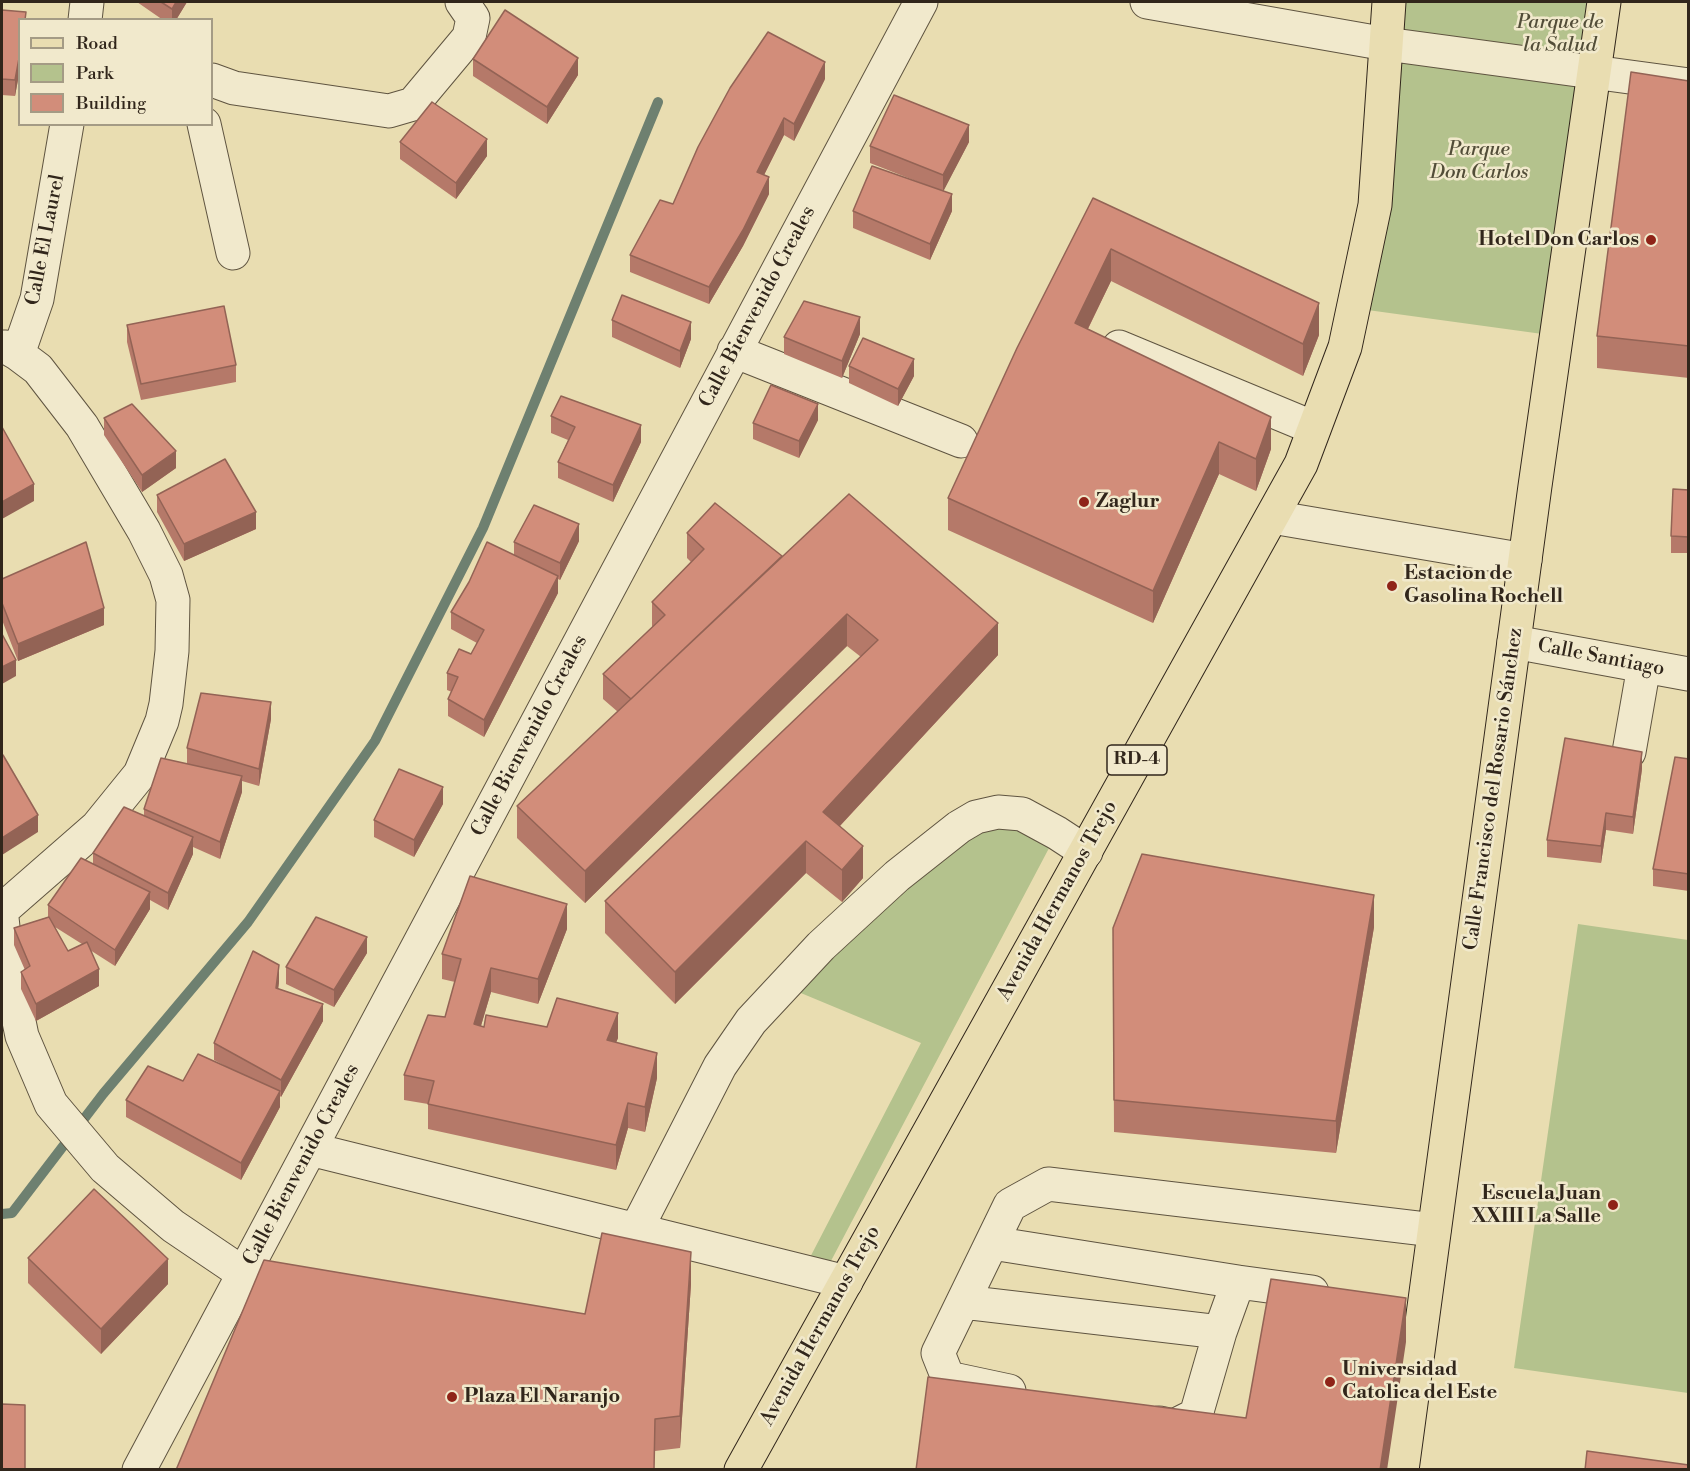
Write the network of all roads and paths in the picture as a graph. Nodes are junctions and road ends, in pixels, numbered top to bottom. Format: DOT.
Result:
graph roads {
  1 [pos="87,2"];
  2 [pos="462,2"];
  3 [pos="921,2"];
  4 [pos="1147,2"];
  5 [pos="1389,2"];
  6 [pos="1604,2"];
  7 [pos="85,18"];
  8 [pos="1386,44"];
  9 [pos="1594,72"];
  10 [pos="213,80"];
  11 [pos="1689,85"];
  12 [pos="67,126"];
  13 [pos="204,126"];
  14 [pos="233,253"];
  15 [pos="1100,339"];
  16 [pos="10,350"];
  17 [pos="734,351"];
  18 [pos="1314,428"];
  19 [pos="961,441"];
  20 [pos="1272,517"];
  21 [pos="1525,560"];
  22 [pos="1514,642"];
  23 [pos="1644,666"];
  24 [pos="1689,674"];
  25 [pos="1629,752"];
  26 [pos="1086,852"];
  27 [pos="2,910"];
  28 [pos="2,918"];
  29 [pos="310,1149"];
  30 [pos="636,1230"];
  31 [pos="1434,1230"];
  32 [pos="992,1244"];
  33 [pos="244,1274"];
  34 [pos="846,1282"];
  35 [pos="1238,1282"];
  36 [pos="1342,1296"];
  37 [pos="963,1302"];
  38 [pos="1220,1332"];
  39 [pos="1038,1397"];
  40 [pos="1129,1416"];
  41 [pos="139,1470"];
  42 [pos="741,1470"];
  43 [pos="1402,1470"];
  1 -- 7 [label="street"];
  2 -- 10 [label="street"];
  3 -- 17 [label="street, Calle Bienvenido Creales"];
  4 -- 8 [label="street"];
  5 -- 8 [label="main road, Avenida Hermanos Trejo / RD-4"];
  6 -- 9 [label="main road, Calle Francisco del Rosario Sánchez"];
  8 -- 9 [label="street"];
  8 -- 18 [label="main road, Avenida Hermanos Trejo / RD-4"];
  9 -- 11 [label="street"];
  9 -- 21 [label="main road, Calle Francisco del Rosario Sánchez"];
  12 -- 16 [label="street, Calle El Laurel"];
  13 -- 14 [label="street"];
  15 -- 18 [label="street"];
  16 -- 27 [label="street"];
  17 -- 19 [label="street"];
  17 -- 29 [label="street, Calle Bienvenido Creales"];
  18 -- 20 [label="main road, Avenida Hermanos Trejo / RD-4"];
  20 -- 21 [label="street"];
  20 -- 26 [label="main road, Avenida Hermanos Trejo / RD-4"];
  21 -- 22 [label="main road, Calle Francisco del Rosario Sánchez"];
  22 -- 23 [label="street, Calle Santiago"];
  22 -- 31 [label="main road, Calle Francisco del Rosario Sánchez"];
  23 -- 24 [label="street, Calle Santiago"];
  23 -- 25 [label="street"];
  26 -- 30 [label="street"];
  26 -- 34 [label="main road, Avenida Hermanos Trejo / RD-4"];
  28 -- 33 [label="street"];
  29 -- 30 [label="street"];
  29 -- 33 [label="street, Calle Bienvenido Creales"];
  30 -- 34 [label="street"];
  31 -- 32 [label="street"];
  31 -- 43 [label="main road, Calle Francisco del Rosario Sánchez"];
  32 -- 35 [label="street"];
  32 -- 37 [label="street"];
  33 -- 41 [label="street, Calle Bienvenido Creales"];
  34 -- 42 [label="main road, Avenida Hermanos Trejo / RD-4"];
  35 -- 36 [label="street"];
  35 -- 38 [label="street"];
  37 -- 38 [label="street"];
  37 -- 39 [label="street"];
  38 -- 40 [label="street"];
}
